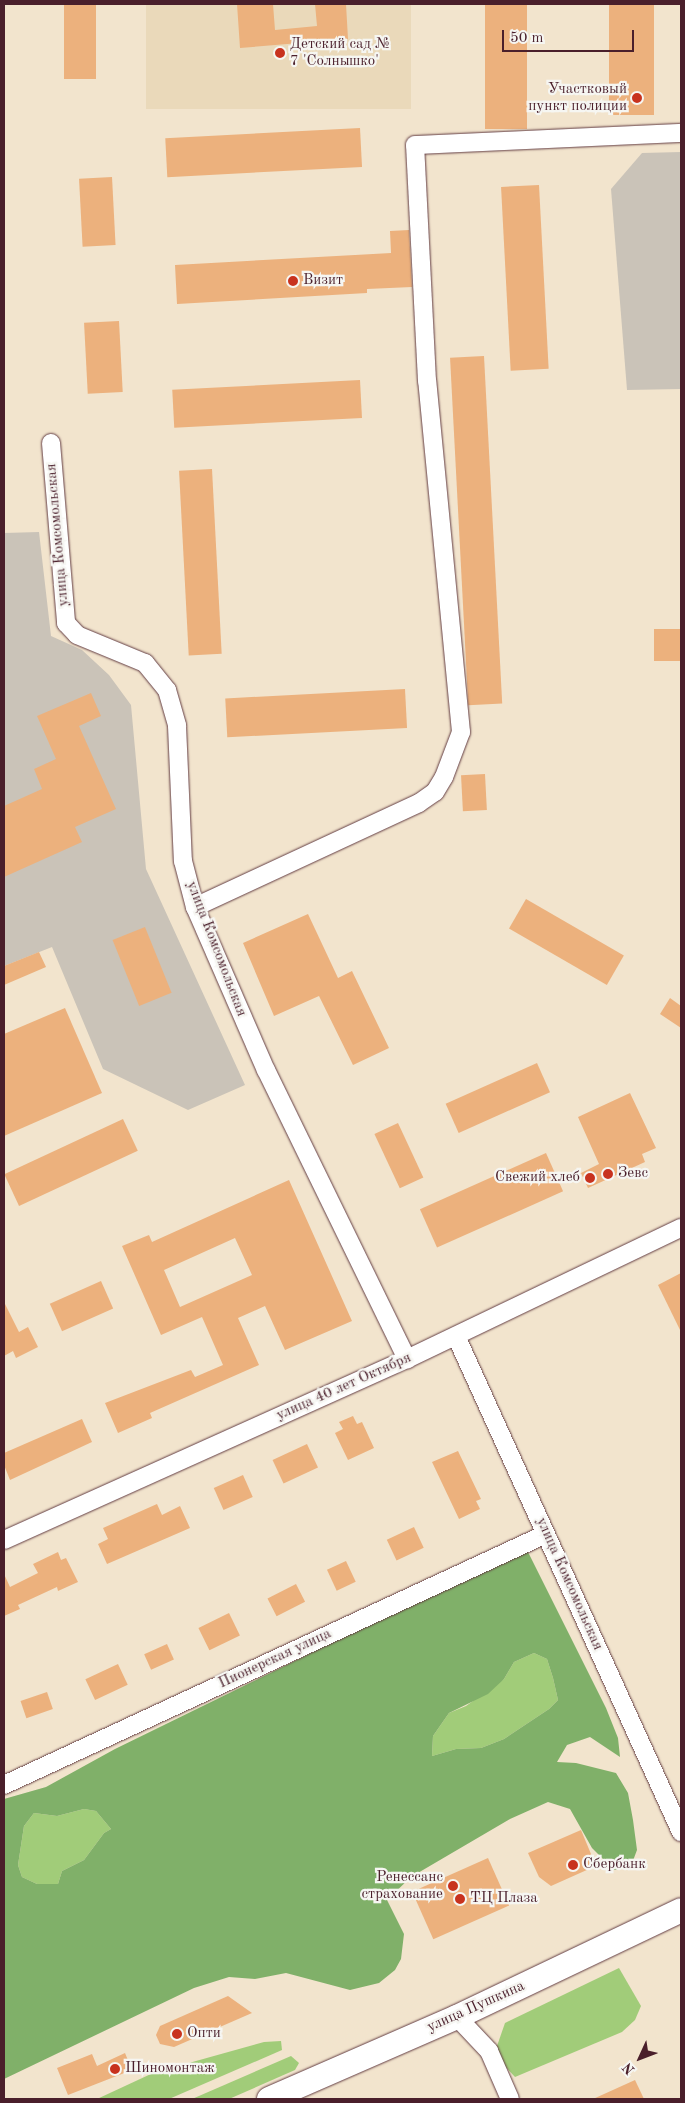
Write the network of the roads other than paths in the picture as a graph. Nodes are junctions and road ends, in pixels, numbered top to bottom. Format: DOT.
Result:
graph roads {
  1 [pos="681,133"];
  2 [pos="50,443"];
  3 [pos="196,907"];
  4 [pos="681,1228"];
  5 [pos="456,1336"];
  6 [pos="407,1359"];
  7 [pos="546,1534"];
  8 [pos="4,1540"];
  9 [pos="4,1785"];
  10 [pos="681,1832"];
  11 [pos="681,1910"];
  12 [pos="457,2017"];
  13 [pos="269,2099"];
  14 [pos="510,2099"];
  1 -- 3 [label="street"];
  2 -- 3 [label="street, улица Комсомольская"];
  3 -- 6 [label="street, улица Комсомольская"];
  4 -- 5 [label="street, улица 40 лет Октября"];
  5 -- 6 [label="street, улица 40 лет Октября"];
  5 -- 7 [label="street, улица Комсомольская"];
  6 -- 8 [label="street, улица 40 лет Октября"];
  7 -- 9 [label="street, Пионерская улица"];
  7 -- 10 [label="street, улица Комсомольская"];
  11 -- 12 [label="main road, улица Пушкина"];
  12 -- 13 [label="main road, улица Пушкина"];
  12 -- 14 [label="street"];
}
